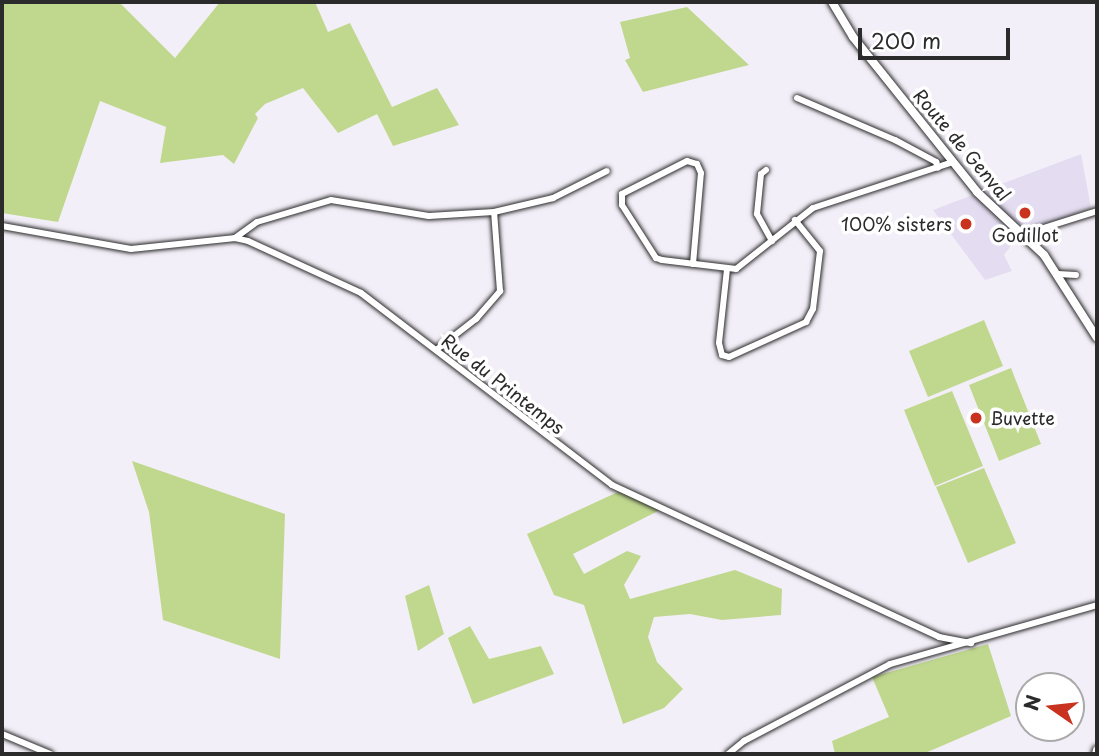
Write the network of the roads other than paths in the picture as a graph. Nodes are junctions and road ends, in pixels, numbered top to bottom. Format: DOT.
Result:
graph roads {
  1 [pos="832,2"];
  2 [pos="796,98"];
  3 [pos="953,162"];
  4 [pos="938,169"];
  5 [pos="766,170"];
  6 [pos="607,171"];
  7 [pos="1097,211"];
  8 [pos="494,212"];
  9 [pos="796,220"];
  10 [pos="2,226"];
  11 [pos="1028,237"];
  12 [pos="235,238"];
  13 [pos="772,241"];
  14 [pos="693,264"];
  15 [pos="727,269"];
  16 [pos="1058,274"];
  17 [pos="1076,275"];
  18 [pos="1097,338"];
  19 [pos="436,350"];
  20 [pos="1097,605"];
  21 [pos="971,643"];
  22 [pos="2,734"];
  23 [pos="50,754"];
  24 [pos="728,754"];
  1 -- 3 [label="main road, Route de Genval"];
  2 -- 4 [label="street"];
  3 -- 4 [label="street"];
  3 -- 11 [label="main road, Route de Genval"];
  4 -- 9 [label="street"];
  5 -- 13 [label="street"];
  6 -- 8 [label="street"];
  7 -- 11 [label="street"];
  8 -- 12 [label="street"];
  8 -- 19 [label="street"];
  9 -- 13 [label="street"];
  9 -- 15 [label="street"];
  10 -- 12 [label="street, Rue du Printemps"];
  11 -- 16 [label="main road, Route de Genval"];
  12 -- 19 [label="street, Rue du Printemps"];
  13 -- 15 [label="street"];
  14 -- 14 [label="street"];
  14 -- 15 [label="street"];
  16 -- 17 [label="street"];
  16 -- 18 [label="main road, Route de Genval"];
  19 -- 21 [label="street, Rue du Printemps"];
  20 -- 21 [label="street"];
  21 -- 24 [label="street"];
  22 -- 23 [label="street"];
}
